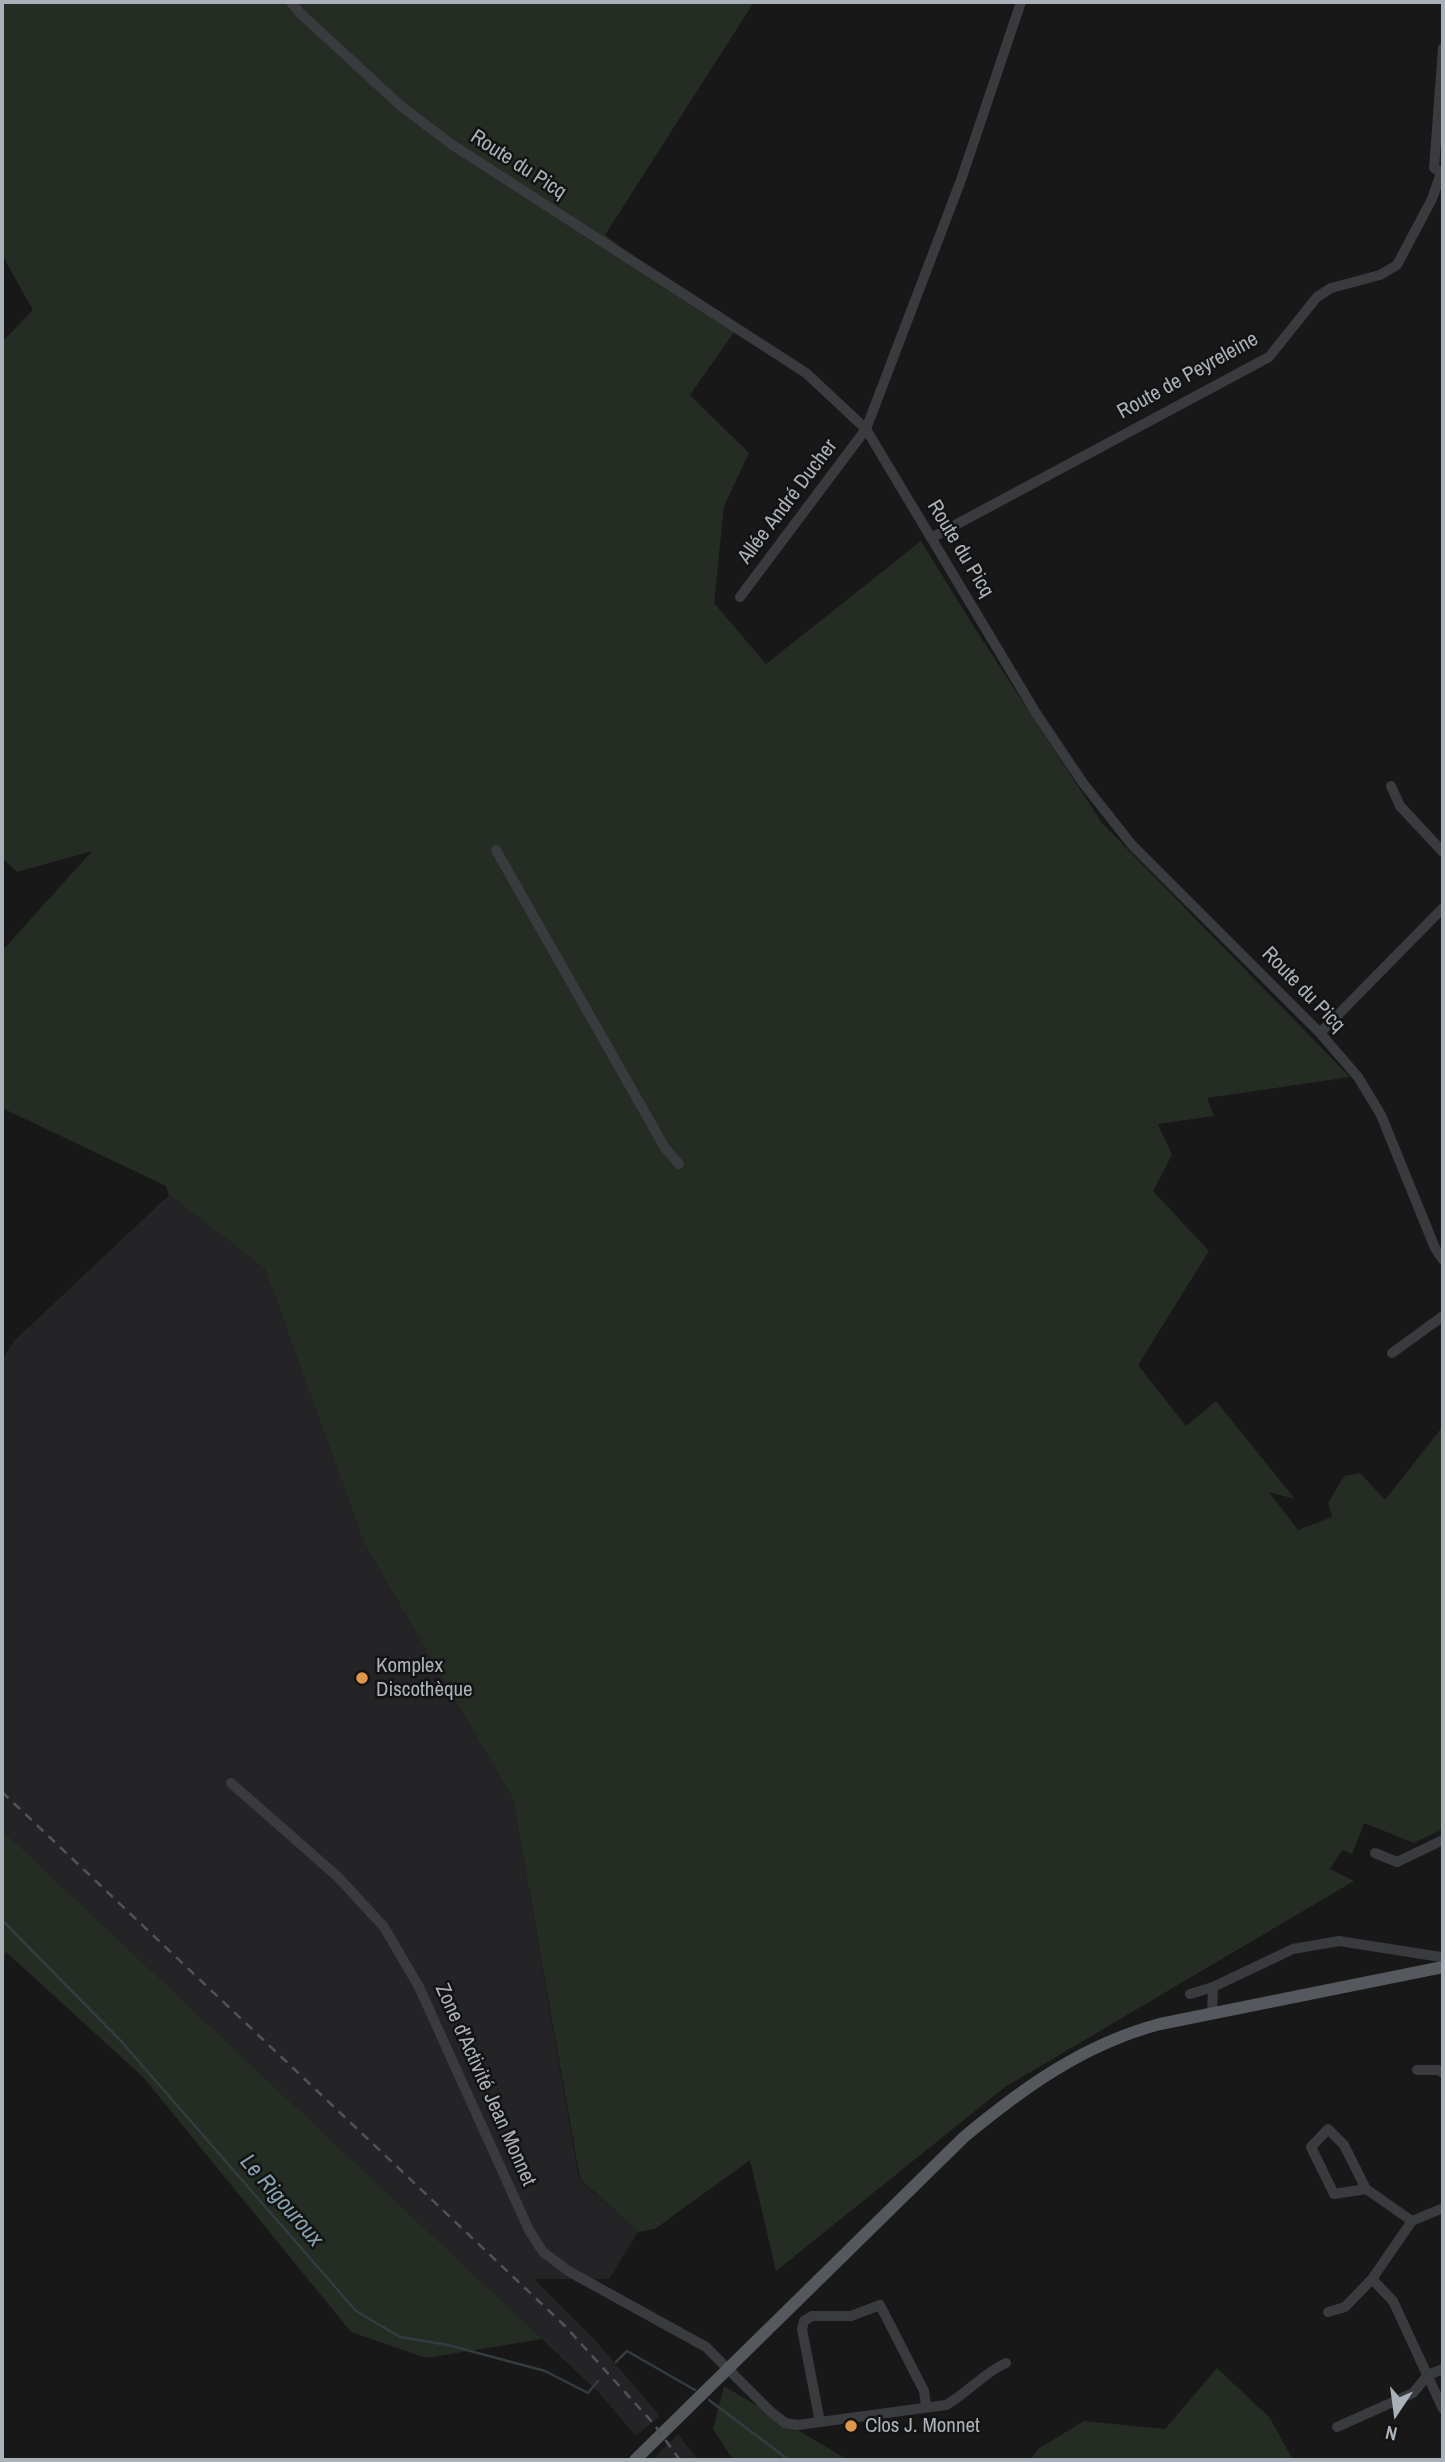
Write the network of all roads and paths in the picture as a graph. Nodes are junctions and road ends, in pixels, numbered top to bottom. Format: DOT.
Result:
graph roads {
  1 [pos="291,2"];
  2 [pos="1021,2"];
  3 [pos="1443,48"];
  4 [pos="1442,173"];
  5 [pos="866,429"];
  6 [pos="931,538"];
  7 [pos="740,597"];
  8 [pos="1391,786"];
  9 [pos="496,850"];
  10 [pos="1443,852"];
  11 [pos="1443,908"];
  12 [pos="1320,1033"];
  13 [pos="679,1164"];
  14 [pos="1443,1260"];
  15 [pos="1443,1316"];
  16 [pos="1392,1353"];
  17 [pos="231,1783"];
  18 [pos="1443,1840"];
  19 [pos="1375,1853"];
  20 [pos="1443,1959"];
  21 [pos="1443,1968"];
  22 [pos="1213,1987"];
  23 [pos="1190,1994"];
  24 [pos="1212,2014"];
  25 [pos="1417,2070"];
  26 [pos="1443,2073"];
  27 [pos="1366,2189"];
  28 [pos="1443,2208"];
  29 [pos="1412,2221"];
  30 [pos="1373,2279"];
  31 [pos="1328,2312"];
  32 [pos="1006,2363"];
  33 [pos="729,2369"];
  34 [pos="1443,2369"];
  35 [pos="1428,2375"];
  36 [pos="926,2406"];
  37 [pos="1443,2409"];
  38 [pos="820,2423"];
  39 [pos="1337,2427"];
  40 [pos="635,2460"];
  1 -- 5 [label="street, Route du Picq"];
  2 -- 5 [label="street, Allée André Ducher"];
  3 -- 4 [label="street"];
  4 -- 6 [label="street, Route de Peyreleine"];
  5 -- 6 [label="street, Route du Picq"];
  5 -- 7 [label="street, Allée André Ducher"];
  6 -- 12 [label="street, Route du Picq"];
  8 -- 10 [label="street"];
  9 -- 13 [label="street"];
  11 -- 12 [label="street"];
  12 -- 14 [label="street, Route du Picq"];
  15 -- 16 [label="street"];
  17 -- 33 [label="street, Zone d'Activité Jean Monnet"];
  18 -- 19 [label="street"];
  20 -- 22 [label="street"];
  21 -- 24 [label="main road"];
  22 -- 23 [label="street"];
  22 -- 24 [label="street"];
  24 -- 33 [label="main road"];
  25 -- 26 [label="street"];
  27 -- 27 [label="street"];
  27 -- 29 [label="street"];
  28 -- 29 [label="street"];
  29 -- 30 [label="street"];
  30 -- 31 [label="street"];
  30 -- 35 [label="street"];
  32 -- 36 [label="street, Zone d'Activité Jean Monnet"];
  33 -- 38 [label="street, Zone d'Activité Jean Monnet"];
  33 -- 40 [label="main road"];
  34 -- 35 [label="street"];
  35 -- 37 [label="street"];
  35 -- 39 [label="street"];
  36 -- 38 [label="street, Zone d'Activité Jean Monnet"];
  36 -- 38 [label="street"];
}
